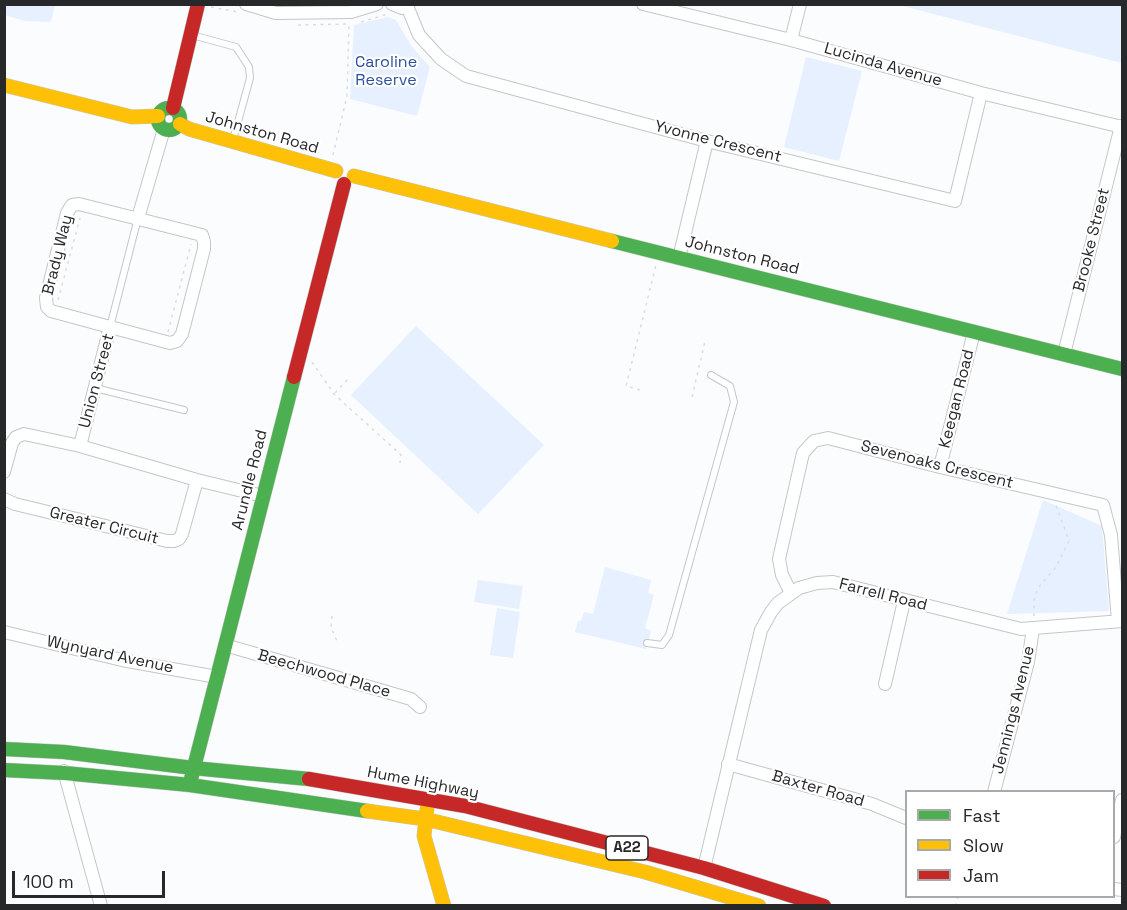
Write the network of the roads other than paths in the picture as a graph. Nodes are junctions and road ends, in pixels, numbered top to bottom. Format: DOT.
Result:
graph roads {
  1 [pos="246,4"];
  2 [pos="377,4"];
  3 [pos="392,4"];
  4 [pos="643,4"];
  5 [pos="800,4"];
  6 [pos="198,5"];
  7 [pos="408,5"];
  8 [pos="191,34"];
  9 [pos="791,40"];
  10 [pos="4,85"];
  11 [pos="981,93"];
  12 [pos="173,108"];
  13 [pos="158,116"];
  14 [pos="180,124"];
  15 [pos="1122,127"];
  16 [pos="164,129"];
  17 [pos="707,141"];
  18 [pos="232,142"];
  19 [pos="349,180"];
  20 [pos="138,218"];
  21 [pos="679,258"];
  22 [pos="110,327"];
  23 [pos="974,332"];
  24 [pos="1064,354"];
  25 [pos="1122,369"];
  26 [pos="711,375"];
  27 [pos="95,388"];
  28 [pos="184,410"];
  29 [pos="80,446"];
  30 [pos="940,467"];
  31 [pos="4,472"];
  32 [pos="197,480"];
  33 [pos="263,496"];
  34 [pos="4,499"];
  35 [pos="791,593"];
  36 [pos="904,601"];
  37 [pos="1120,621"];
  38 [pos="1033,629"];
  39 [pos="4,632"];
  40 [pos="647,643"];
  41 [pos="225,645"];
  42 [pos="217,677"];
  43 [pos="885,684"];
  44 [pos="420,707"];
  45 [pos="4,749"];
  46 [pos="64,752"];
  47 [pos="728,764"];
  48 [pos="193,768"];
  49 [pos="4,770"];
  50 [pos="64,773"];
  51 [pos="190,786"];
  52 [pos="995,790"];
  53 [pos="428,799"];
  54 [pos="1122,800"];
  55 [pos="905,818"];
  56 [pos="425,819"];
  57 [pos="1115,829"];
  58 [pos="704,868"];
  59 [pos="101,906"];
  60 [pos="444,906"];
  61 [pos="759,906"];
  62 [pos="824,906"];
  1 -- 2 [label="street"];
  3 -- 7 [label="street"];
  4 -- 9 [label="street, Lucinda Avenue"];
  5 -- 9 [label="street"];
  6 -- 8 [label="main road"];
  7 -- 17 [label="street, Yvonne Crescent"];
  8 -- 12 [label="main road"];
  8 -- 18 [label="lane"];
  9 -- 11 [label="street, Lucinda Avenue"];
  10 -- 13 [label="main road"];
  11 -- 15 [label="street, Lucinda Avenue"];
  11 -- 17 [label="street, Yvonne Crescent"];
  12 -- 13 [label="main road"];
  12 -- 14 [label="main road"];
  13 -- 16 [label="main road"];
  14 -- 16 [label="main road"];
  14 -- 18 [label="main road, Johnston Road"];
  15 -- 24 [label="street, Brooke Street"];
  16 -- 20 [label="street"];
  17 -- 21 [label="street"];
  18 -- 19 [label="main road, Johnston Road"];
  19 -- 21 [label="main road, Johnston Road"];
  19 -- 33 [label="main road, Arundle Road"];
  20 -- 22 [label="lane"];
  20 -- 22 [label="street, Brady Way"];
  20 -- 22 [label="street, Union Street"];
  21 -- 23 [label="main road, Johnston Road"];
  22 -- 27 [label="street, Union Street"];
  23 -- 24 [label="main road, Johnston Road"];
  23 -- 30 [label="street, Keegan Road"];
  24 -- 25 [label="main road, Johnston Road"];
  26 -- 40 [label="lane"];
  27 -- 28 [label="lane"];
  27 -- 29 [label="street, Union Street"];
  29 -- 31 [label="street"];
  29 -- 32 [label="street"];
  30 -- 35 [label="street, Sevenoaks Crescent"];
  30 -- 37 [label="street, Sevenoaks Crescent"];
  32 -- 33 [label="street"];
  32 -- 34 [label="street, Greater Circuit"];
  33 -- 41 [label="main road, Arundle Road"];
  35 -- 36 [label="street, Farrell Road"];
  35 -- 47 [label="street, Farrell Road"];
  36 -- 38 [label="street, Farrell Road"];
  36 -- 43 [label="street"];
  37 -- 38 [label="street, Farrell Road"];
  38 -- 52 [label="street, Jennings Avenue"];
  39 -- 42 [label="street, Wynyard Avenue"];
  41 -- 42 [label="main road, Arundle Road"];
  41 -- 44 [label="street, Beechwood Place"];
  42 -- 48 [label="main road, Arundle Road"];
  45 -- 46 [label="main road, Hume Highway / A22"];
  46 -- 48 [label="main road, Hume Highway / A22"];
  46 -- 50 [label="street"];
  47 -- 55 [label="street, Baxter Road"];
  47 -- 58 [label="street, Farrell Road"];
  48 -- 51 [label="main road, Arundle Road"];
  48 -- 53 [label="main road, Hume Highway / A22"];
  49 -- 50 [label="main road, A22"];
  50 -- 51 [label="main road, A22"];
  50 -- 59 [label="street"];
  51 -- 56 [label="main road, A22"];
  53 -- 56 [label="main road"];
  53 -- 58 [label="main road, Hume Highway / A22"];
  54 -- 57 [label="street"];
  56 -- 60 [label="main road"];
  56 -- 61 [label="main road, A22"];
  58 -- 62 [label="main road, Hume Highway / A22"];
}
